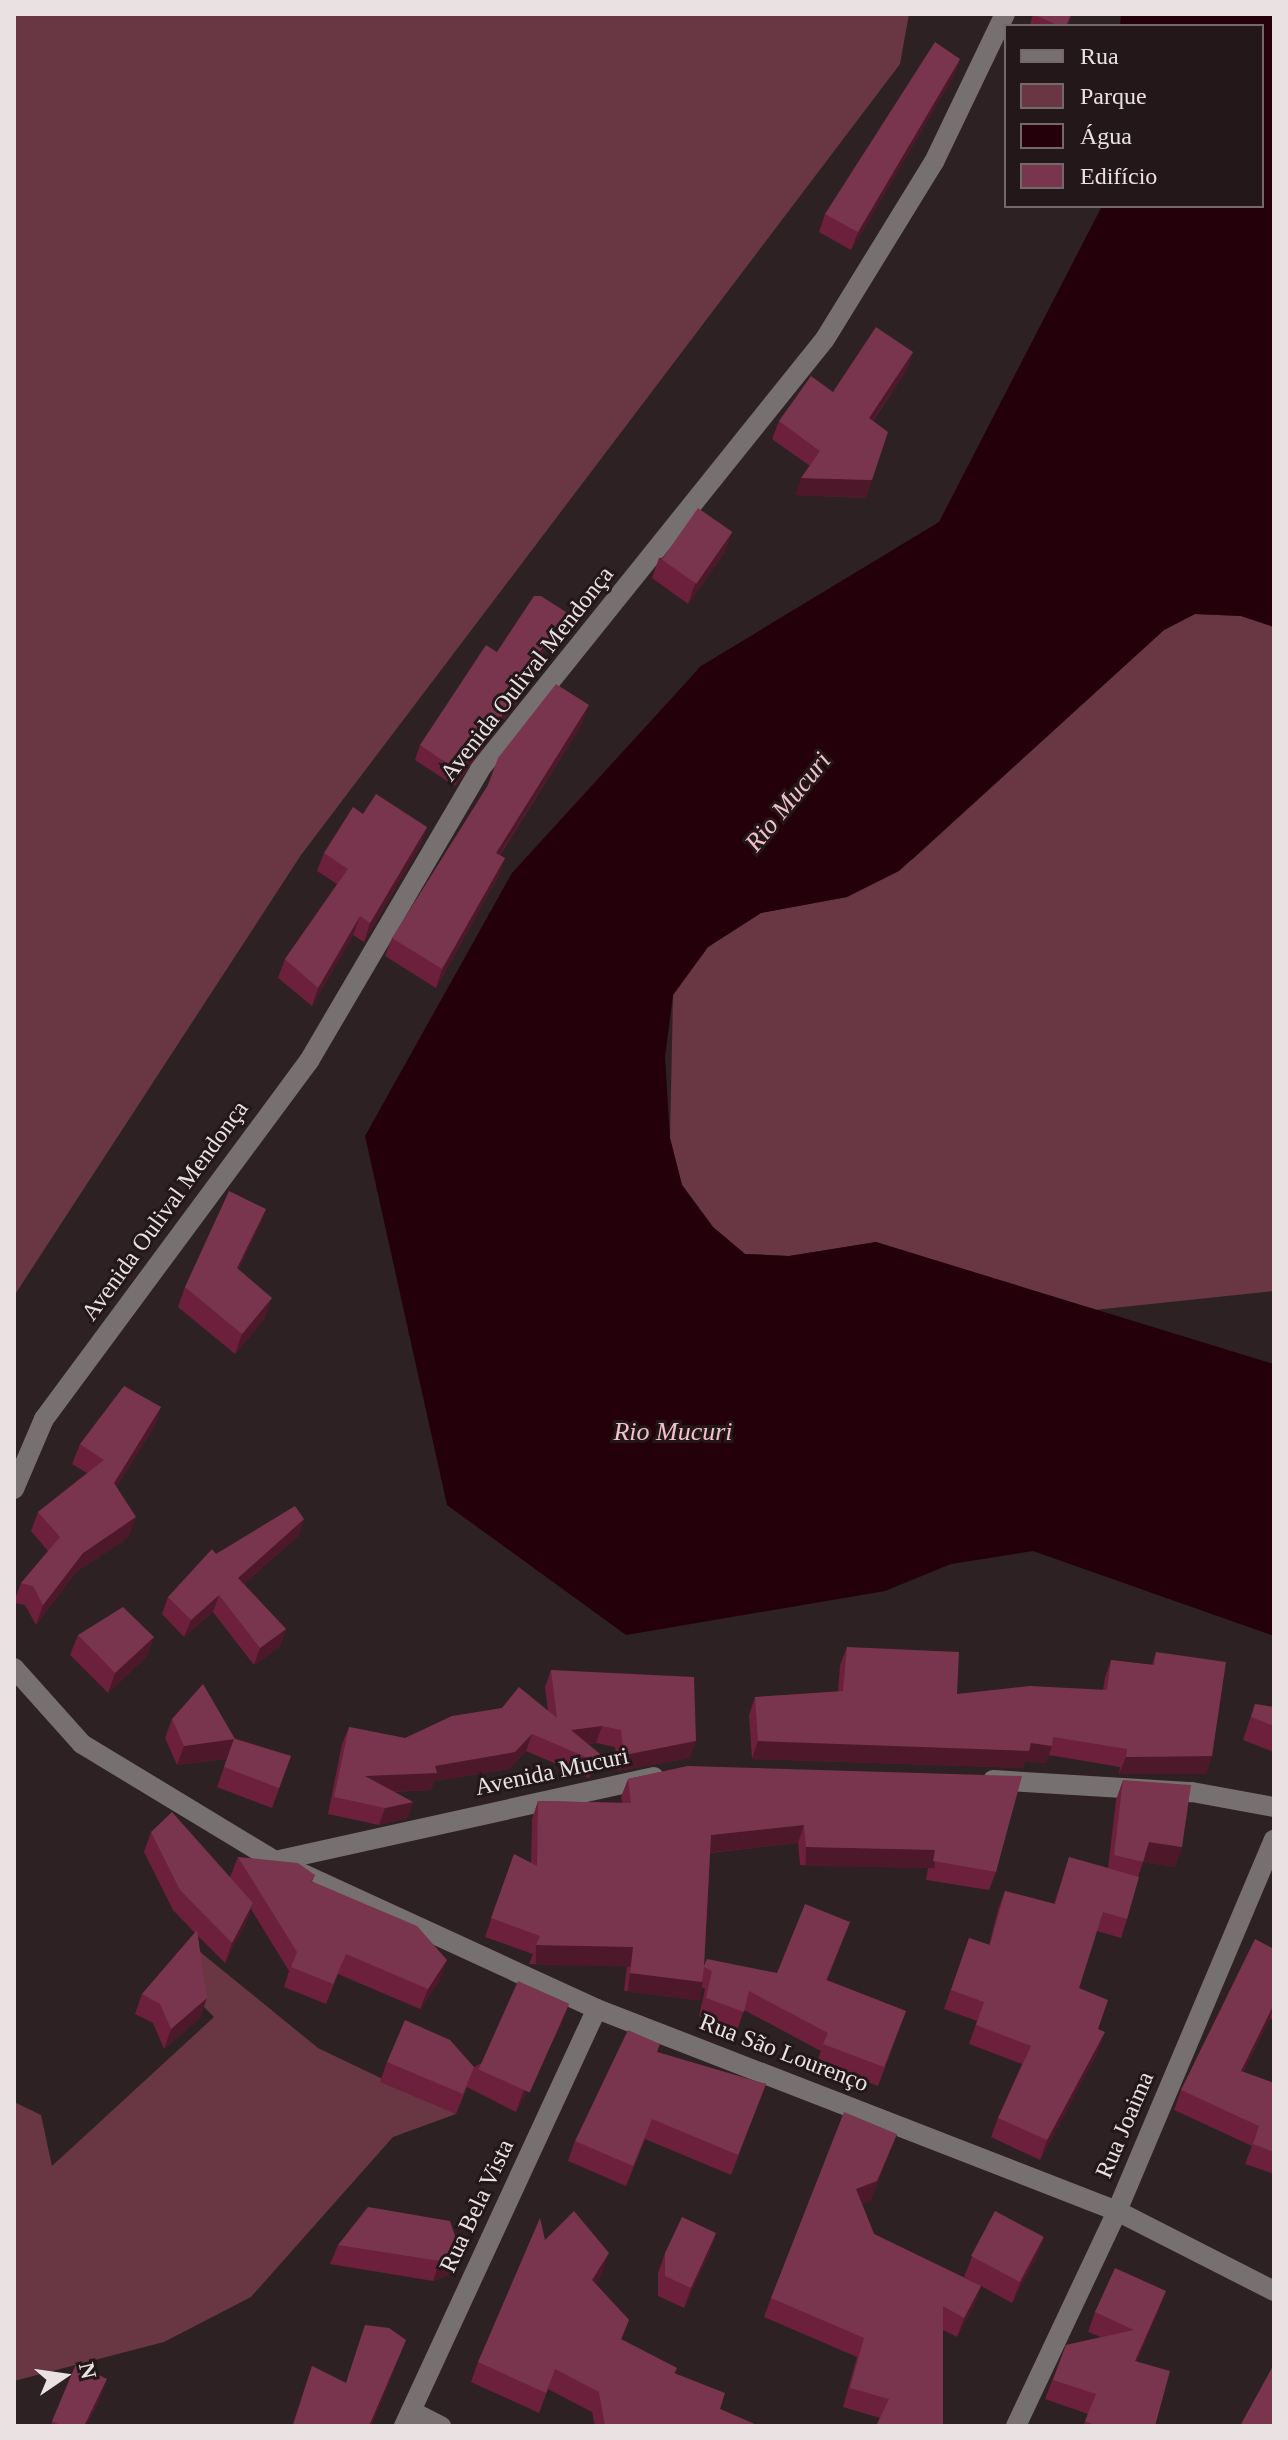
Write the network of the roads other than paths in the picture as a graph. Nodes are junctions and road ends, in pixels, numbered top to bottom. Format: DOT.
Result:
graph roads {
  1 [pos="1005,14"];
  2 [pos="14,1489"];
  3 [pos="14,1668"];
  4 [pos="680,1771"];
  5 [pos="962,1778"];
  6 [pos="1274,1807"];
  7 [pos="1274,1840"];
  8 [pos="275,1861"];
  9 [pos="597,2009"];
  10 [pos="1117,2211"];
  11 [pos="1274,2291"];
  12 [pos="407,2419"];
  13 [pos="441,2426"];
  14 [pos="1016,2426"];
  1 -- 2 [label="street, Avenida Oulival Mendonça"];
  3 -- 8 [label="street"];
  4 -- 8 [label="street, Avenida Mucuri"];
  5 -- 6 [label="street"];
  7 -- 10 [label="street, Rua Joaima"];
  8 -- 9 [label="street, Rua São Lourenço"];
  9 -- 10 [label="street, Rua São Lourenço"];
  9 -- 12 [label="street, Rua Bela Vista"];
  10 -- 11 [label="street, Rua São Lourenço"];
  10 -- 14 [label="street, Rua Joaima"];
  12 -- 13 [label="street"];
}
